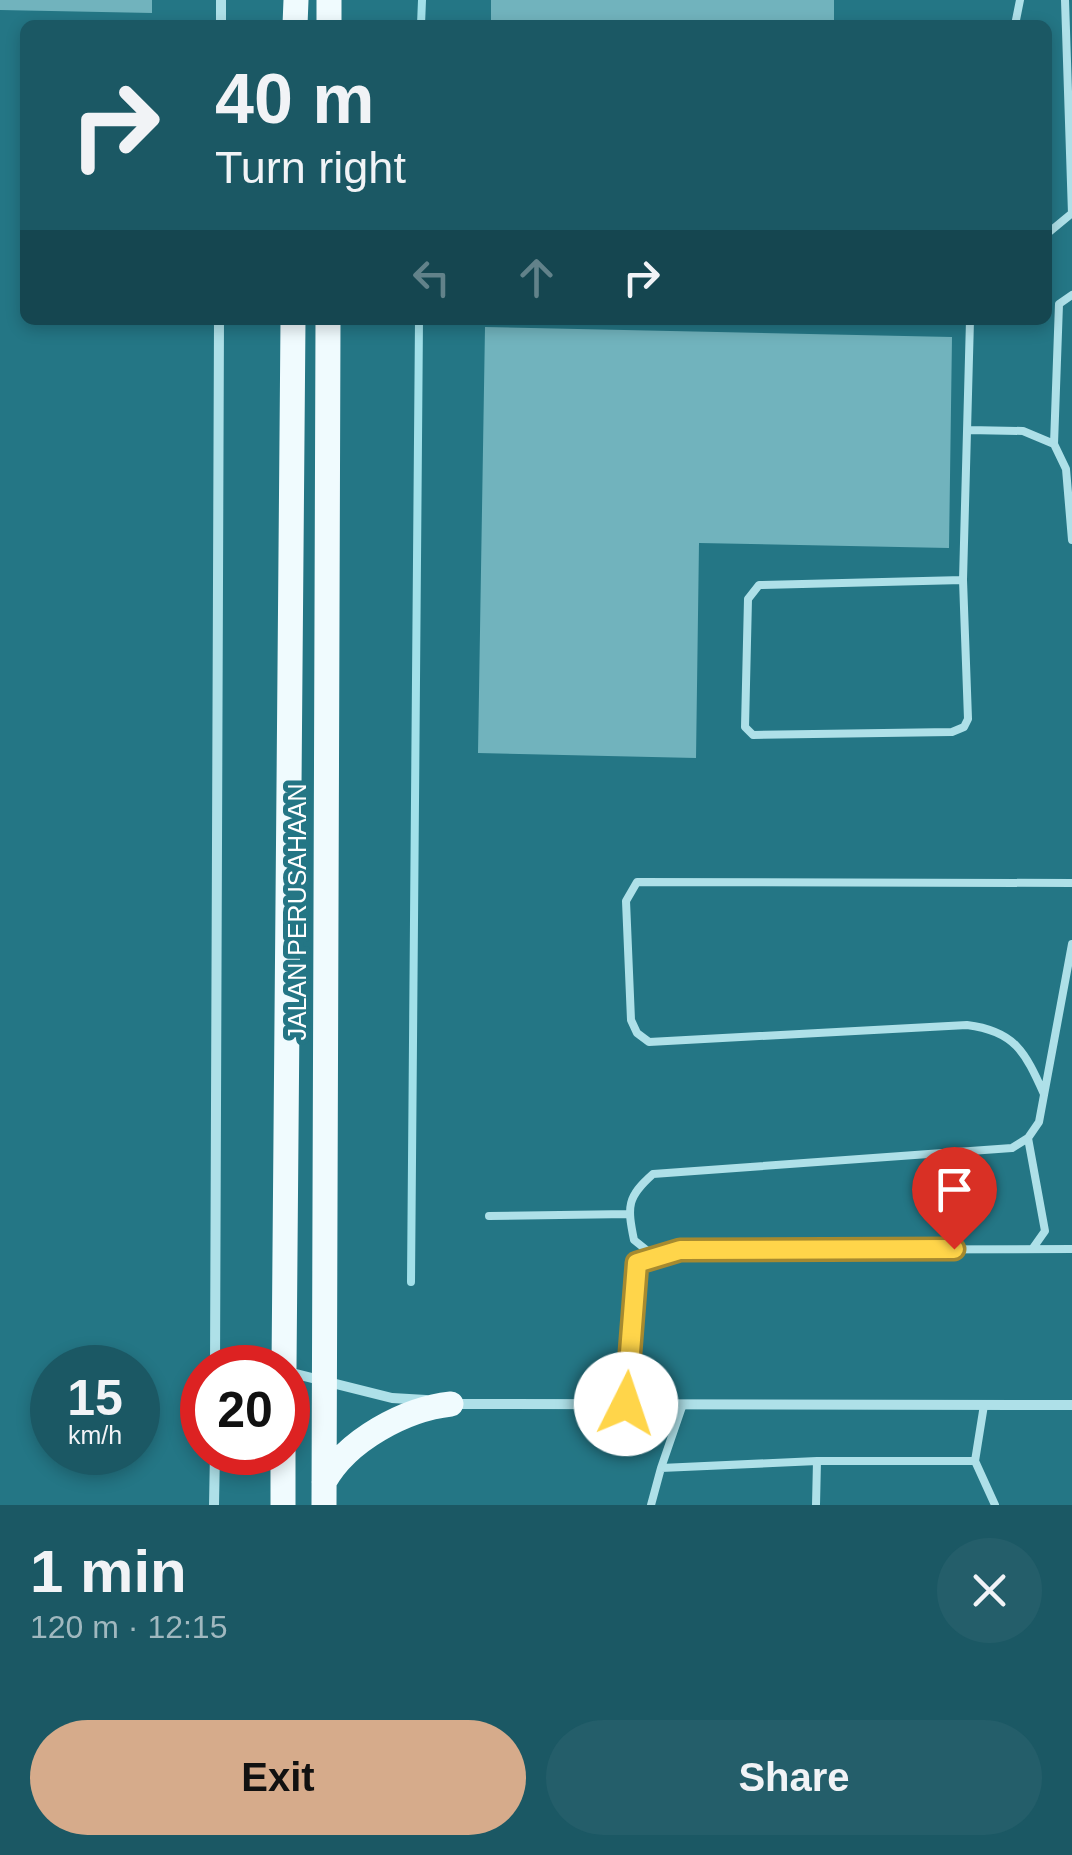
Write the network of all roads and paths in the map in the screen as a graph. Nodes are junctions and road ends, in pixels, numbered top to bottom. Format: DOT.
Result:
graph roads {
  1 [pos="1065,0"];
  2 [pos="1072,214"];
  3 [pos="1052,230"];
  4 [pos="1072,295"];
  5 [pos="219,325"];
  6 [pos="293,325"];
  7 [pos="328,325"];
  8 [pos="970,325"];
  9 [pos="968,430"];
  10 [pos="1054,444"];
  11 [pos="1072,540"];
  12 [pos="964,580"];
  13 [pos="1072,882"];
  14 [pos="1072,944"];
  15 [pos="1044,1094"];
  16 [pos="1028,1138"];
  17 [pos="629,1214"];
  18 [pos="489,1216"];
  19 [pos="1032,1249"];
  20 [pos="1072,1249"];
  21 [pos="654,1256"];
  22 [pos="215,1345"];
  23 [pos="286,1345"];
  24 [pos="310,1378"];
  25 [pos="325,1383"];
  26 [pos="432,1403"];
  27 [pos="626,1404"];
  28 [pos="683,1404"];
  29 [pos="984,1405"];
  30 [pos="1072,1405"];
  31 [pos="817,1461"];
  32 [pos="976,1461"];
  33 [pos="661,1468"];
  34 [pos="215,1475"];
  35 [pos="283,1475"];
  36 [pos="324,1493"];
  37 [pos="214,1505"];
  38 [pos="283,1505"];
  39 [pos="651,1505"];
  40 [pos="816,1505"];
  41 [pos="995,1505"];
  1 -- 2 [label="lane"];
  2 -- 3 [label="lane"];
  4 -- 10 [label="lane"];
  5 -- 22 [label="street"];
  6 -- 23 [label="main road, JALAN PERUSAHAAN"];
  7 -- 25 [label="main road, JALAN PERUSAHAAN"];
  8 -- 9 [label="lane"];
  9 -- 10 [label="lane"];
  9 -- 12 [label="lane"];
  10 -- 11 [label="lane"];
  12 -- 12 [label="lane"];
  13 -- 15 [label="lane"];
  14 -- 15 [label="lane"];
  15 -- 16 [label="lane"];
  16 -- 17 [label="lane"];
  16 -- 19 [label="lane"];
  17 -- 18 [label="lane"];
  17 -- 21 [label="lane"];
  19 -- 20 [label="lane"];
  19 -- 21 [label="lane"];
  21 -- 27 [label="lane"];
  24 -- 25 [label="street"];
  25 -- 26 [label="street"];
  25 -- 36 [label="main road, JALAN PERUSAHAAN"];
  26 -- 27 [label="street"];
  26 -- 36 [label="main road"];
  27 -- 28 [label="street"];
  28 -- 29 [label="street"];
  28 -- 33 [label="lane"];
  29 -- 30 [label="street"];
  29 -- 32 [label="lane"];
  31 -- 32 [label="lane"];
  31 -- 33 [label="lane"];
  31 -- 40 [label="lane"];
  32 -- 41 [label="lane"];
  33 -- 39 [label="lane"];
  34 -- 37 [label="street"];
  35 -- 38 [label="main road"];
}
